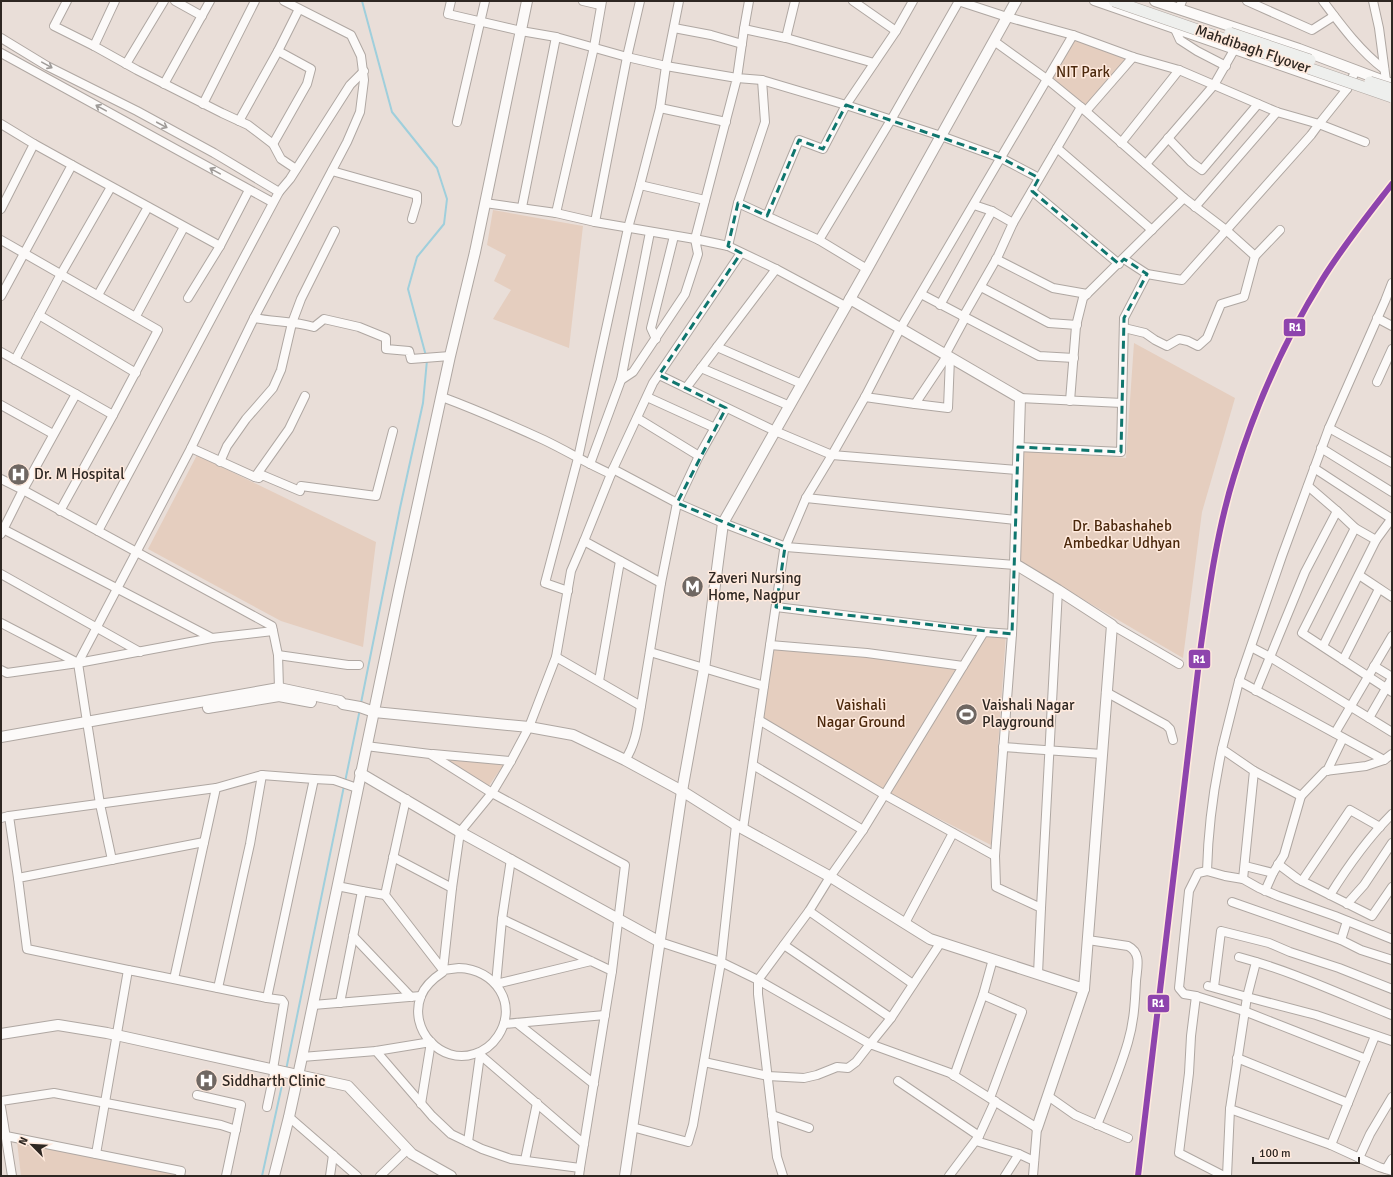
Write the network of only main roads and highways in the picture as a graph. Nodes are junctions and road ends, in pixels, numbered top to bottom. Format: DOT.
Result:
graph roads {
  1 [pos="1114,1"];
  2 [pos="1137,1"];
  3 [pos="1390,85"];
  4 [pos="1392,97"];
  1 -- 4 [label="main road, Mahdibagh Flyover, bridge"];
  2 -- 3 [label="main road, Mahdibagh Flyover, bridge"];
}
